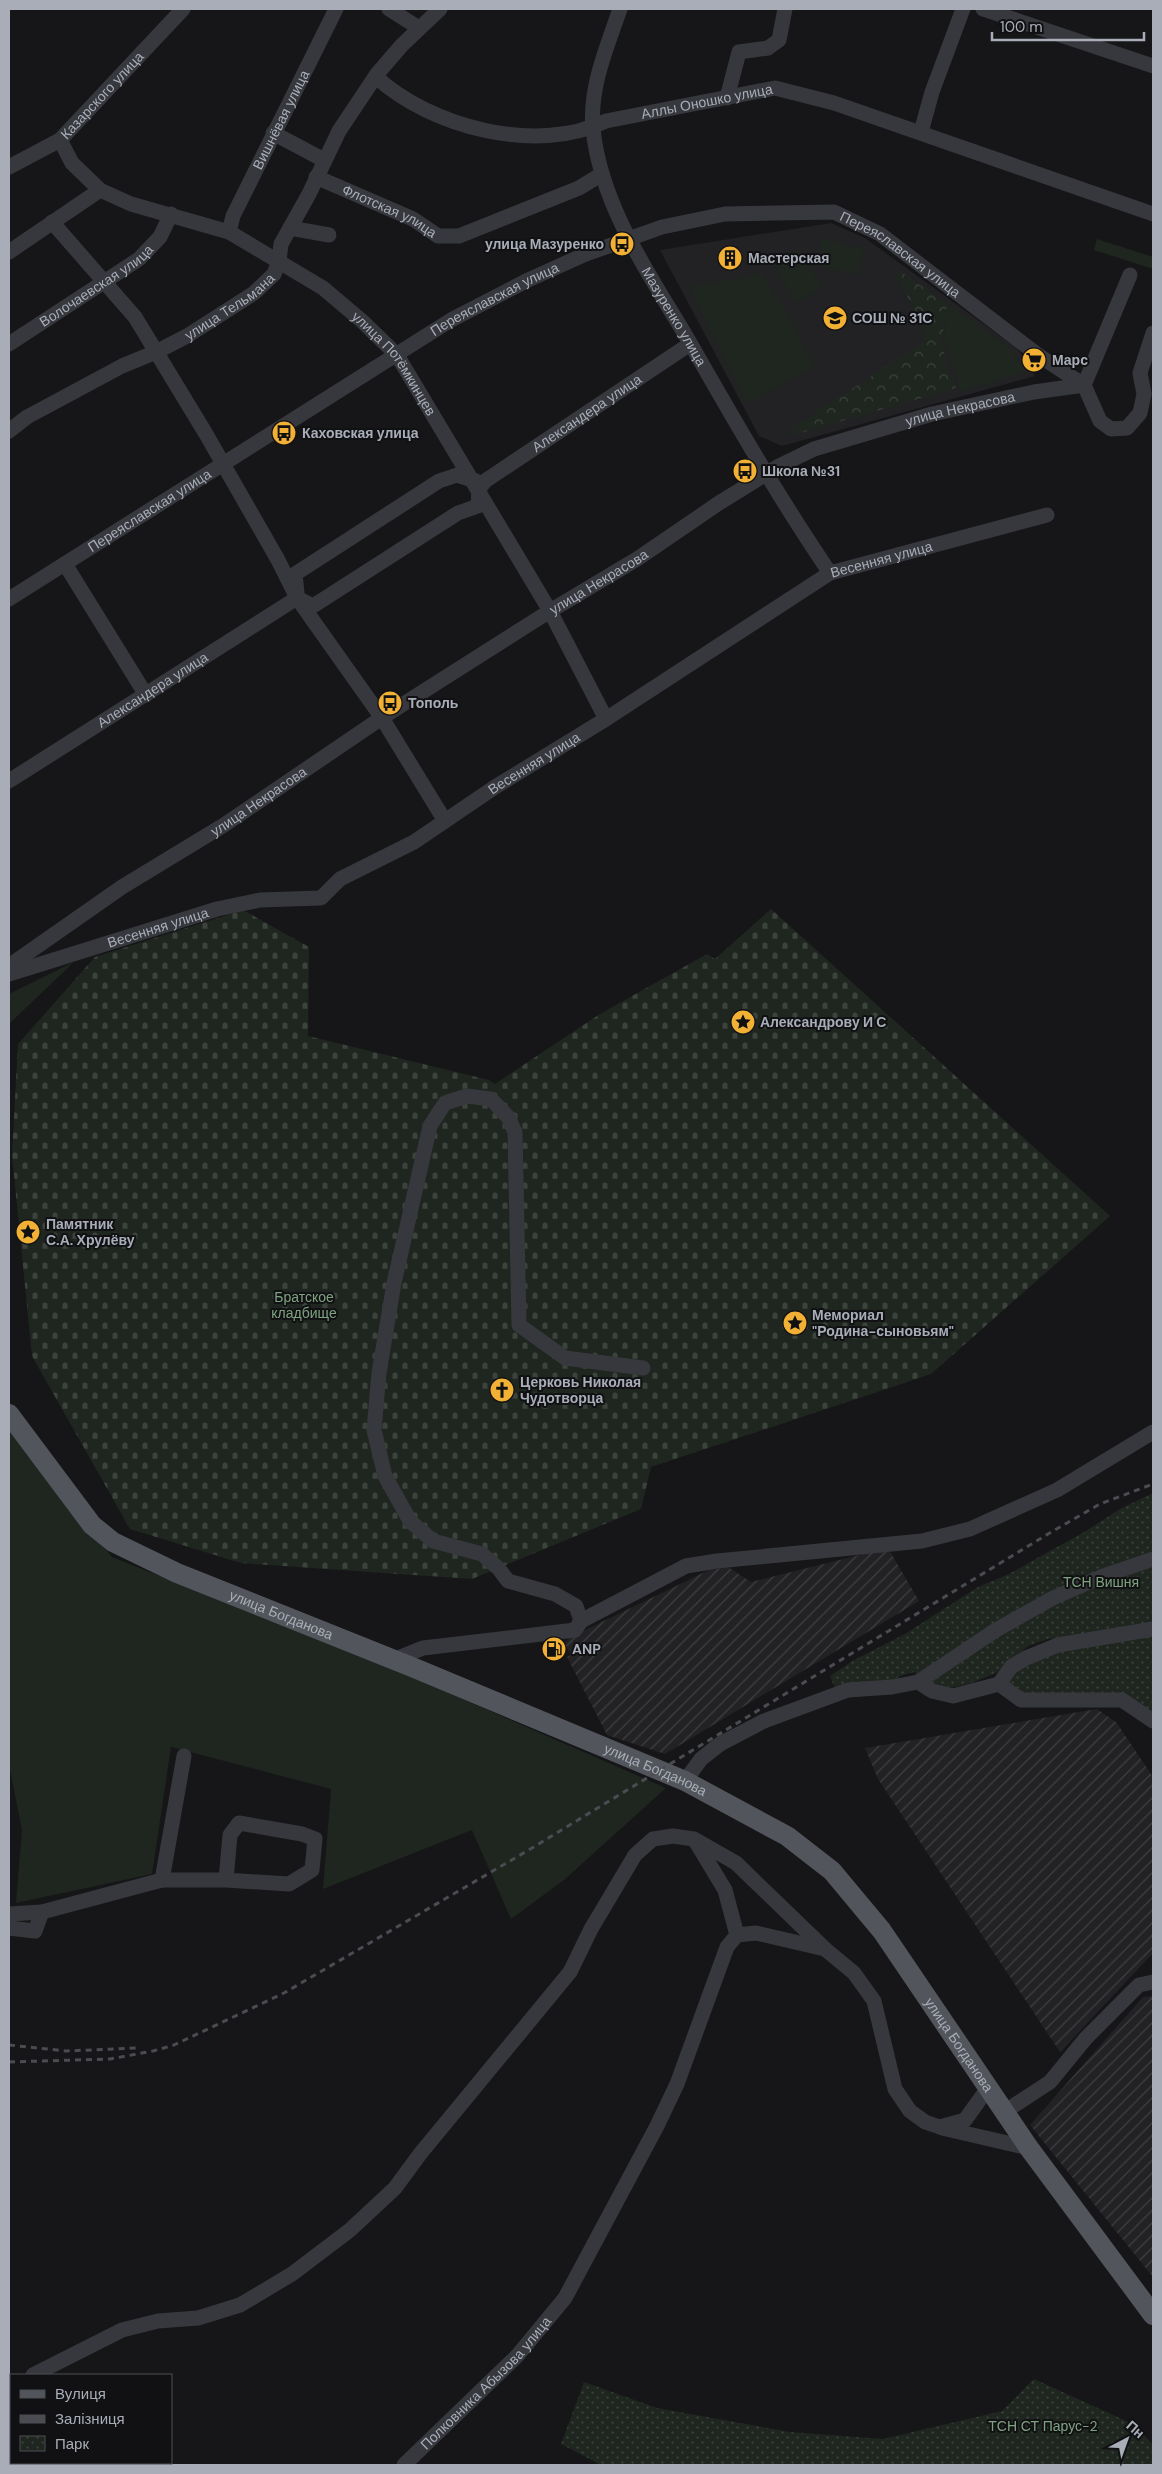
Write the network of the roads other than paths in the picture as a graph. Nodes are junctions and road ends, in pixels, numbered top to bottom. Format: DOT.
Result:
graph roads {
  1 [pos="183,9"];
  2 [pos="336,9"];
  3 [pos="389,9"];
  4 [pos="440,9"];
  5 [pos="620,9"];
  6 [pos="785,9"];
  7 [pos="964,9"];
  8 [pos="983,9"];
  9 [pos="419,28"];
  10 [pos="1153,66"];
  11 [pos="376,77"];
  12 [pos="727,98"];
  13 [pos="592,127"];
  14 [pos="921,132"];
  15 [pos="273,133"];
  16 [pos="60,140"];
  17 [pos="324,160"];
  18 [pos="9,167"];
  19 [pos="602,174"];
  20 [pos="316,177"];
  21 [pos="100,190"];
  22 [pos="1153,213"];
  23 [pos="171,214"];
  24 [pos="52,222"];
  25 [pos="290,228"];
  26 [pos="229,232"];
  27 [pos="329,235"];
  28 [pos="629,239"];
  29 [pos="9,252"];
  30 [pos="279,261"];
  31 [pos="1130,275"];
  32 [pos="105,283"];
  33 [pos="1153,333"];
  34 [pos="9,344"];
  35 [pos="690,344"];
  36 [pos="156,352"];
  37 [pos="397,355"];
  38 [pos="1084,385"];
  39 [pos="1153,398"];
  40 [pos="1140,413"];
  41 [pos="9,431"];
  42 [pos="222,464"];
  43 [pos="766,474"];
  44 [pos="479,484"];
  45 [pos="1048,515"];
  46 [pos="65,564"];
  47 [pos="830,573"];
  48 [pos="297,598"];
  49 [pos="9,599"];
  50 [pos="550,611"];
  51 [pos="146,695"];
  52 [pos="382,718"];
  53 [pos="606,718"];
  54 [pos="9,781"];
  55 [pos="445,821"];
  56 [pos="9,966"];
  57 [pos="9,974"];
  58 [pos="642,1368"];
  59 [pos="9,1414"];
  60 [pos="1153,1432"];
  61 [pos="1153,1559"];
  62 [pos="581,1621"];
  63 [pos="1153,1630"];
  64 [pos="393,1660"];
  65 [pos="918,1682"];
  66 [pos="999,1684"];
  67 [pos="1153,1721"];
  68 [pos="184,1756"];
  69 [pos="685,1781"];
  70 [pos="694,1839"];
  71 [pos="162,1880"];
  72 [pos="226,1880"];
  73 [pos="42,1912"];
  74 [pos="9,1914"];
  75 [pos="9,1928"];
  76 [pos="737,1935"];
  77 [pos="825,1949"];
  78 [pos="1153,1982"];
  79 [pos="988,2088"];
  80 [pos="1004,2112"];
  81 [pos="940,2127"];
  82 [pos="1029,2148"];
  83 [pos="1153,2315"];
  84 [pos="35,2374"];
  85 [pos="404,2465"];
  1 -- 16 [label="street, Казарского улица"];
  2 -- 15 [label="street, Вишнёвая улица"];
  3 -- 9 [label="street"];
  4 -- 9 [label="street, улица Тельмана"];
  5 -- 13 [label="street, Мазуренко улица"];
  6 -- 12 [label="street"];
  7 -- 14 [label="street"];
  8 -- 10 [label="street"];
  9 -- 11 [label="street, улица Тельмана"];
  11 -- 13 [label="street, Аллы Оношко улица"];
  11 -- 17 [label="street, улица Тельмана"];
  12 -- 13 [label="street, Аллы Оношко улица"];
  12 -- 14 [label="street, Аллы Оношко улица"];
  13 -- 19 [label="street, Мазуренко улица"];
  14 -- 22 [label="street, Аллы Оношко улица"];
  15 -- 17 [label="street"];
  15 -- 26 [label="street, Вишнёвая улица"];
  16 -- 18 [label="street, Казарского улица"];
  16 -- 21 [label="street, улица Потёмкинцев"];
  17 -- 20 [label="street, улица Тельмана"];
  19 -- 20 [label="street, Флотская улица"];
  19 -- 28 [label="street, Мазуренко улица"];
  20 -- 25 [label="street, улица Тельмана"];
  21 -- 23 [label="street, улица Потёмкинцев"];
  21 -- 24 [label="street"];
  23 -- 26 [label="street, улица Потёмкинцев"];
  23 -- 32 [label="street, Волочаевская улица"];
  24 -- 29 [label="street"];
  24 -- 32 [label="street"];
  25 -- 27 [label="street"];
  25 -- 30 [label="street, улица Тельмана"];
  26 -- 30 [label="street, улица Потёмкинцев"];
  28 -- 35 [label="street, Мазуренко улица"];
  28 -- 37 [label="street, Переяславская улица"];
  28 -- 38 [label="street, Переяславская улица"];
  30 -- 36 [label="street, улица Тельмана"];
  30 -- 37 [label="street, улица Потёмкинцев"];
  31 -- 38 [label="street"];
  32 -- 34 [label="street, Волочаевская улица"];
  32 -- 36 [label="street"];
  33 -- 40 [label="street"];
  35 -- 43 [label="street, Мазуренко улица"];
  35 -- 44 [label="street, Александера улица"];
  36 -- 41 [label="street, улица Тельмана"];
  36 -- 42 [label="street"];
  37 -- 42 [label="street, Переяславская улица"];
  37 -- 44 [label="street, улица Потёмкинцев"];
  38 -- 40 [label="street"];
  38 -- 43 [label="street, улица Некрасова"];
  39 -- 40 [label="street"];
  42 -- 46 [label="street, Переяславская улица"];
  42 -- 48 [label="street"];
  43 -- 47 [label="street, Мазуренко улица"];
  43 -- 50 [label="street, улица Некрасова"];
  44 -- 48 [label="street"];
  44 -- 48 [label="street"];
  44 -- 50 [label="street, улица Потёмкинцев"];
  45 -- 47 [label="street, Весенняя улица"];
  46 -- 49 [label="street, Переяславская улица"];
  46 -- 51 [label="street"];
  47 -- 53 [label="street, Весенняя улица"];
  48 -- 51 [label="street, Александера улица"];
  48 -- 52 [label="street"];
  50 -- 52 [label="street, улица Некрасова"];
  50 -- 53 [label="street, улица Потёмкинцев"];
  51 -- 54 [label="street, Александера улица"];
  52 -- 55 [label="street"];
  52 -- 56 [label="street, улица Некрасова"];
  53 -- 55 [label="street, Весенняя улица"];
  55 -- 57 [label="street, Весенняя улица"];
  58 -- 62 [label="street"];
  59 -- 64 [label="main road, улица Богданова"];
  60 -- 62 [label="street"];
  61 -- 65 [label="street"];
  62 -- 64 [label="street"];
  63 -- 66 [label="street"];
  64 -- 69 [label="main road, улица Богданова"];
  65 -- 66 [label="street"];
  65 -- 69 [label="street"];
  66 -- 67 [label="street"];
  68 -- 71 [label="street"];
  69 -- 79 [label="main road, улица Богданова"];
  70 -- 76 [label="street"];
  70 -- 77 [label="street"];
  70 -- 84 [label="street"];
  71 -- 72 [label="street"];
  71 -- 73 [label="street"];
  72 -- 72 [label="street"];
  73 -- 74 [label="street"];
  73 -- 75 [label="street"];
  76 -- 77 [label="street"];
  76 -- 85 [label="street, Полковника Абызова улица"];
  77 -- 81 [label="street"];
  78 -- 80 [label="street"];
  79 -- 80 [label="main road, улица Богданова"];
  79 -- 81 [label="street"];
  80 -- 82 [label="main road, улица Богданова"];
  81 -- 82 [label="street"];
  82 -- 83 [label="main road, улица Богданова"];
}
